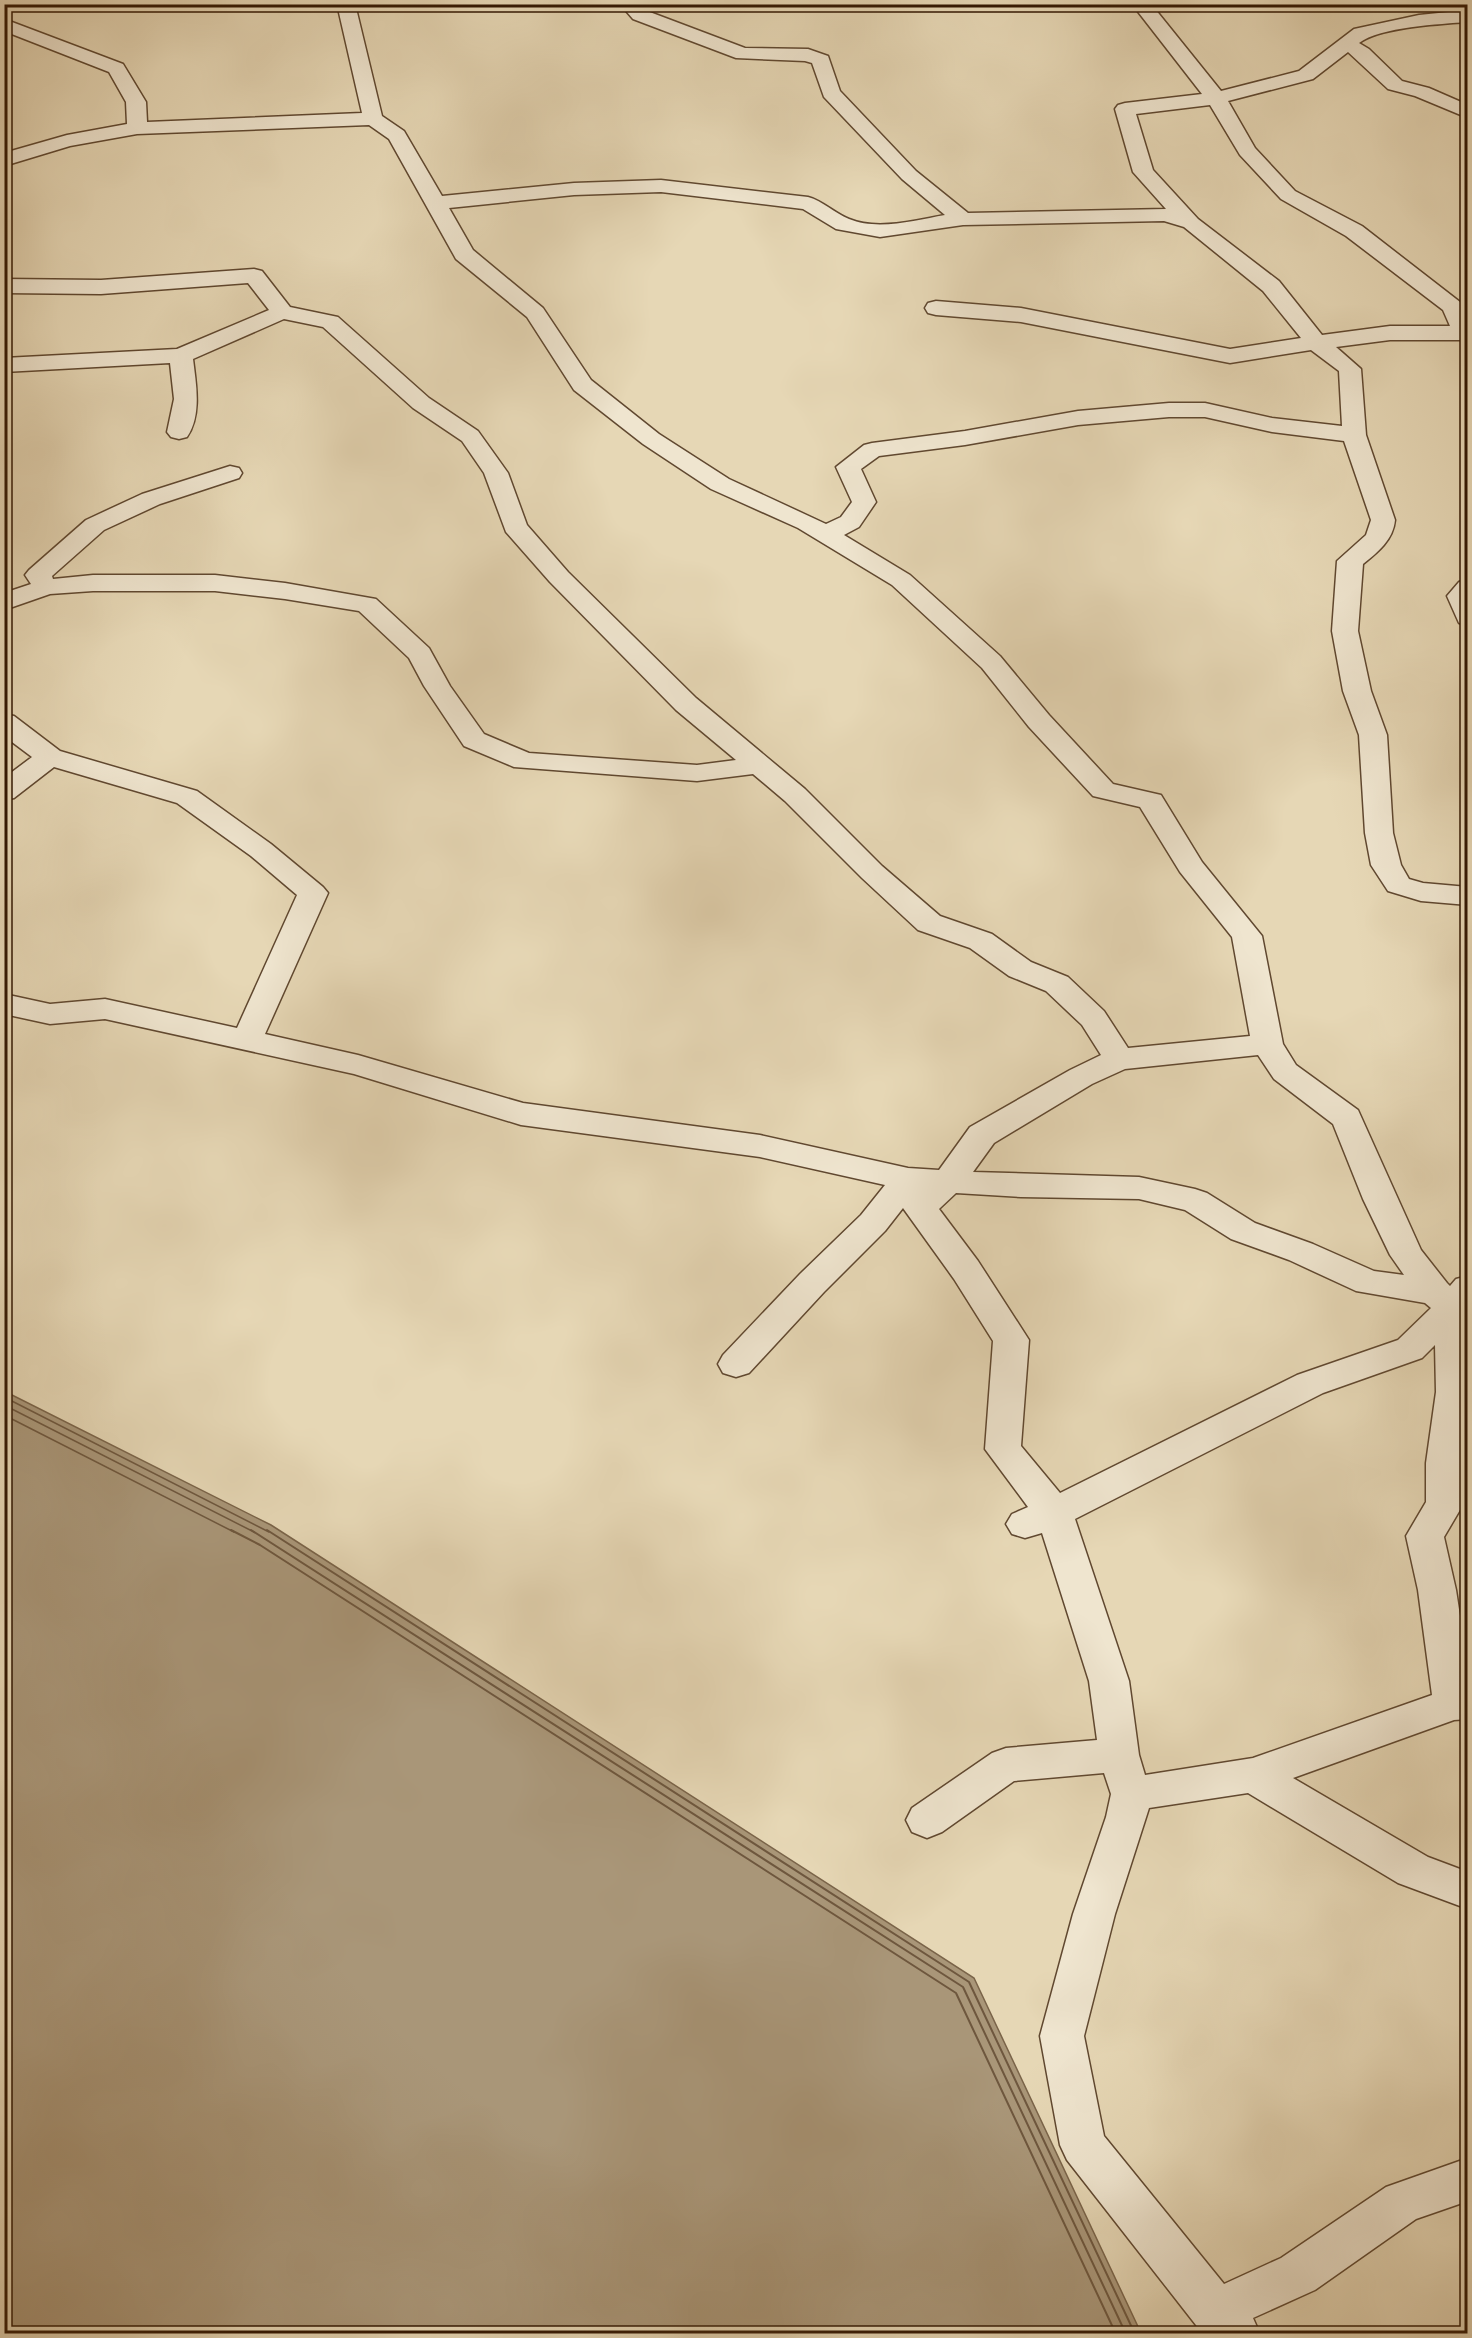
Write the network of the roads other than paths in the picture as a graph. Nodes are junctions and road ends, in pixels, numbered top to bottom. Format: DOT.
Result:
graph roads {
  1 [pos="346,4"];
  2 [pos="629,4"];
  3 [pos="1141,4"];
  4 [pos="1467,16"];
  5 [pos="4,24"];
  6 [pos="1347,44"];
  7 [pos="1216,98"];
  8 [pos="1467,112"];
  9 [pos="373,119"];
  10 [pos="137,128"];
  11 [pos="4,160"];
  12 [pos="437,203"];
  13 [pos="963,219"];
  14 [pos="1191,223"];
  15 [pos="4,286"];
  16 [pos="936,309"];
  17 [pos="282,312"];
  18 [pos="1466,333"];
  19 [pos="1318,344"];
  20 [pos="181,356"];
  21 [pos="4,365"];
  22 [pos="179,432"];
  23 [pos="1354,435"];
  24 [pos="230,473"];
  25 [pos="825,534"];
  26 [pos="46,587"];
  27 [pos="1467,587"];
  28 [pos="4,602"];
  29 [pos="1467,617"];
  30 [pos="4,722"];
  31 [pos="50,757"];
  32 [pos="759,765"];
  33 [pos="4,792"];
  34 [pos="1467,896"];
  35 [pos="4,1004"];
  36 [pos="247,1040"];
  37 [pos="1267,1044"];
  38 [pos="1119,1059"];
  39 [pos="908,1179"];
  40 [pos="947,1183"];
  41 [pos="1455,1302"];
  42 [pos="736,1364"];
  43 [pos="1039,1518"];
  44 [pos="1460,1704"];
  45 [pos="1119,1755"];
  46 [pos="1253,1774"];
  47 [pos="1131,1794"];
  48 [pos="927,1820"];
  49 [pos="1467,1891"];
  50 [pos="1467,2179"];
  51 [pos="1226,2322"];
  1 -- 9 [label="street"];
  2 -- 13 [label="street"];
  3 -- 7 [label="street"];
  4 -- 6 [label="street"];
  5 -- 10 [label="street"];
  6 -- 7 [label="street"];
  6 -- 8 [label="street"];
  7 -- 14 [label="street"];
  7 -- 18 [label="street"];
  9 -- 10 [label="street"];
  9 -- 12 [label="street"];
  10 -- 11 [label="street"];
  12 -- 13 [label="street"];
  12 -- 25 [label="street"];
  13 -- 14 [label="street"];
  14 -- 19 [label="street"];
  15 -- 17 [label="street"];
  16 -- 19 [label="street"];
  17 -- 20 [label="street"];
  17 -- 32 [label="street"];
  18 -- 19 [label="street"];
  19 -- 23 [label="street"];
  20 -- 21 [label="street"];
  20 -- 22 [label="street"];
  23 -- 25 [label="street"];
  23 -- 34 [label="street"];
  24 -- 26 [label="street"];
  25 -- 37 [label="street"];
  26 -- 28 [label="street"];
  26 -- 32 [label="street"];
  27 -- 29 [label="street"];
  30 -- 31 [label="street"];
  31 -- 33 [label="street"];
  31 -- 36 [label="street"];
  32 -- 38 [label="street"];
  35 -- 36 [label="street"];
  36 -- 39 [label="street"];
  37 -- 38 [label="street"];
  37 -- 41 [label="street"];
  38 -- 40 [label="street"];
  39 -- 40 [label="street"];
  39 -- 42 [label="street"];
  40 -- 41 [label="street"];
  40 -- 43 [label="street"];
  41 -- 43 [label="street"];
  41 -- 44 [label="street"];
  43 -- 45 [label="street"];
  44 -- 46 [label="street"];
  45 -- 47 [label="street"];
  45 -- 48 [label="street"];
  46 -- 47 [label="street"];
  46 -- 49 [label="street"];
  47 -- 51 [label="street"];
  50 -- 51 [label="street"];
}
